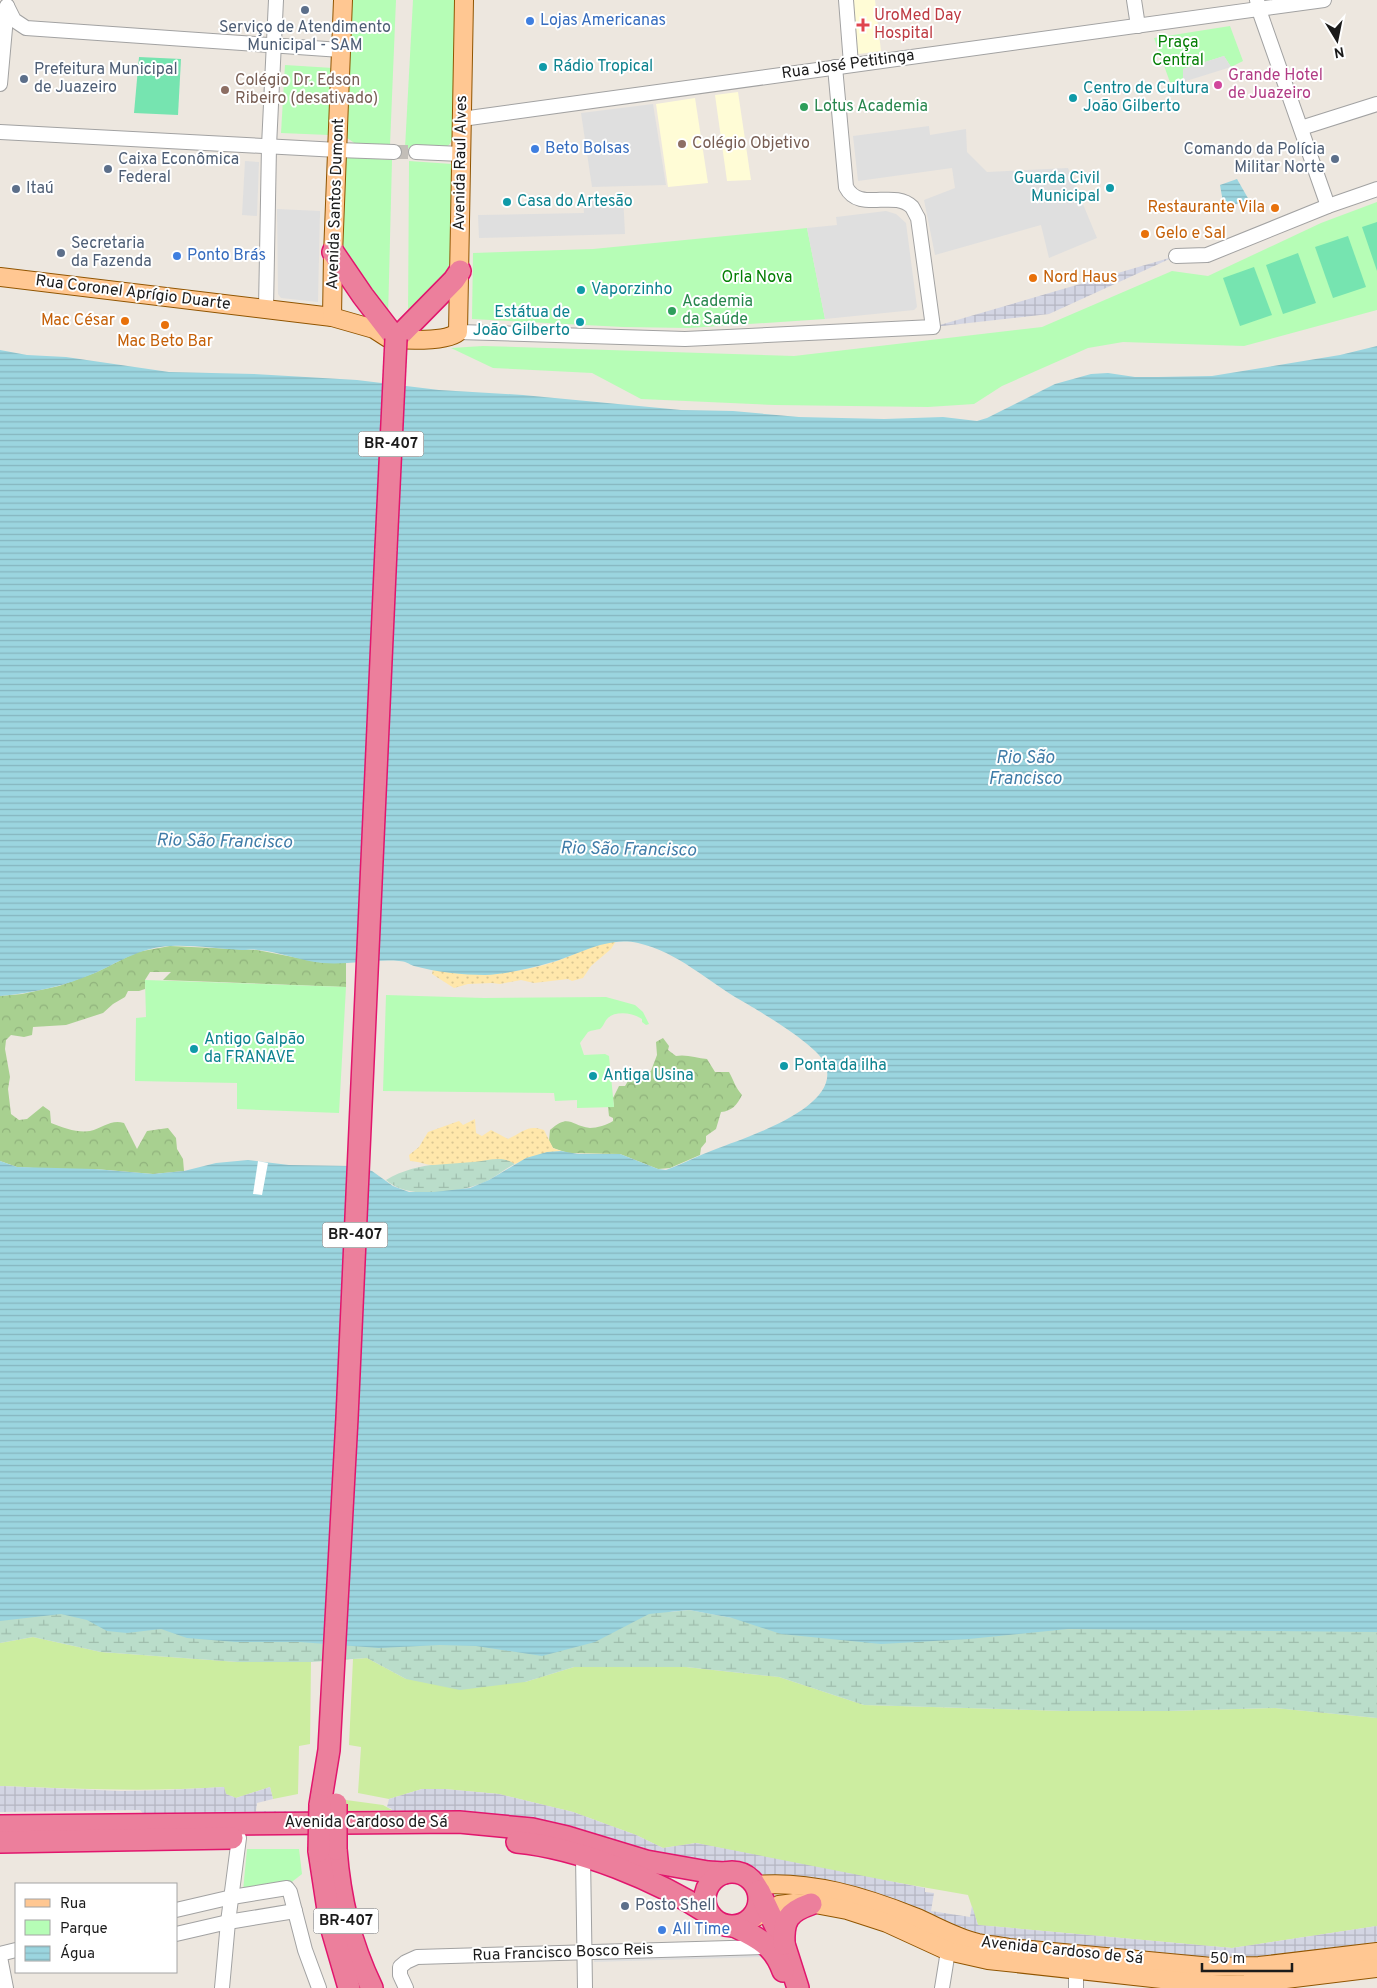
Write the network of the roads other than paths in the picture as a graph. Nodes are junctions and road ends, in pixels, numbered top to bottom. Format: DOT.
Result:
graph roads {
  1 [pos="276,0"];
  2 [pos="343,0"];
  3 [pos="464,0"];
  4 [pos="846,0"];
  5 [pos="1134,0"];
  6 [pos="1324,0"];
  7 [pos="5,4"];
  8 [pos="1258,5"];
  9 [pos="1138,26"];
  10 [pos="273,46"];
  11 [pos="340,50"];
  12 [pos="852,64"];
  13 [pos="835,67"];
  14 [pos="0,84"];
  15 [pos="1377,104"];
  16 [pos="462,119"];
  17 [pos="1301,128"];
  18 [pos="0,132"];
  19 [pos="269,146"];
  20 [pos="338,150"];
  21 [pos="394,152"];
  22 [pos="416,152"];
  23 [pos="462,154"];
  24 [pos="1377,189"];
  25 [pos="1328,206"];
  26 [pos="333,252"];
  27 [pos="1176,256"];
  28 [pos="457,275"];
  29 [pos="0,277"];
  30 [pos="266,308"];
  31 [pos="332,317"];
  32 [pos="459,329"];
  33 [pos="392,338"];
  34 [pos="0,1826"];
  35 [pos="239,1838"];
  36 [pos="0,1842"];
  37 [pos="328,1850"];
  38 [pos="583,1856"];
  39 [pos="725,1873"];
  40 [pos="232,1897"];
  41 [pos="811,1904"];
  42 [pos="754,1906"];
  43 [pos="178,1910"];
  44 [pos="295,1911"];
  45 [pos="709,1914"];
  46 [pos="228,1922"];
  47 [pos="178,1934"];
  48 [pos="777,1946"];
  49 [pos="15,1950"];
  50 [pos="584,1952"];
  51 [pos="948,1952"];
  52 [pos="1377,1952"];
  53 [pos="0,1954"];
  54 [pos="0,1957"];
  55 [pos="1377,1968"];
  56 [pos="1076,1970"];
  57 [pos="6,1973"];
  58 [pos="6,1988"];
  59 [pos="222,1988"];
  60 [pos="319,1988"];
  61 [pos="349,1988"];
  62 [pos="372,1988"];
  63 [pos="406,1988"];
  64 [pos="585,1988"];
  65 [pos="788,1988"];
  66 [pos="798,1988"];
  67 [pos="942,1988"];
  68 [pos="1076,1988"];
  1 -- 10 [label="street"];
  2 -- 11 [label="main road, Avenida Santos Dumont"];
  3 -- 16 [label="main road, Avenida Raul Alves"];
  4 -- 12 [label="street"];
  5 -- 9 [label="street"];
  6 -- 8 [label="street, Rua José Petitinga"];
  7 -- 10 [label="street"];
  7 -- 14 [label="street"];
  8 -- 9 [label="street, Rua José Petitinga"];
  8 -- 17 [label="street"];
  9 -- 12 [label="street, Rua José Petitinga"];
  10 -- 11 [label="street"];
  10 -- 19 [label="street"];
  11 -- 20 [label="main road, Avenida Santos Dumont"];
  12 -- 13 [label="street, Rua José Petitinga"];
  13 -- 16 [label="street, Rua José Petitinga"];
  13 -- 32 [label="street"];
  15 -- 17 [label="street"];
  16 -- 23 [label="main road, Avenida Raul Alves"];
  17 -- 25 [label="street"];
  18 -- 19 [label="street"];
  19 -- 20 [label="street"];
  19 -- 30 [label="street"];
  20 -- 21 [label="street"];
  20 -- 26 [label="main road, Avenida Santos Dumont"];
  22 -- 23 [label="street"];
  23 -- 28 [label="main road, Avenida Raul Alves"];
  24 -- 25 [label="street"];
  25 -- 27 [label="street"];
  26 -- 31 [label="main road, Avenida Santos Dumont"];
  26 -- 33 [label="highway"];
  28 -- 32 [label="main road, Avenida Raul Alves"];
  28 -- 33 [label="highway"];
  29 -- 30 [label="main road, Rua Coronel Aprígio Duarte"];
  30 -- 31 [label="main road, Rua Coronel Aprígio Duarte"];
  31 -- 33 [label="main road, Rua Coronel Aprígio Duarte"];
  32 -- 33 [label="main road"];
  33 -- 37 [label="highway, BR-407, bridge"];
  34 -- 39 [label="highway, Avenida Cardoso de Sá"];
  35 -- 36 [label="highway, Avenida Cardoso de Sá"];
  35 -- 38 [label="highway, Avenida Cardoso de Sá"];
  35 -- 40 [label="street"];
  37 -- 61 [label="highway, BR-407"];
  37 -- 62 [label="highway, BR-407"];
  38 -- 45 [label="highway, Avenida Cardoso de Sá"];
  38 -- 50 [label="street"];
  39 -- 42 [label="highway"];
  39 -- 45 [label="highway"];
  40 -- 43 [label="street"];
  40 -- 44 [label="street"];
  40 -- 46 [label="street"];
  41 -- 42 [label="main road, Avenida Cardoso de Sá"];
  41 -- 48 [label="highway"];
  41 -- 51 [label="main road, Avenida Cardoso de Sá"];
  42 -- 45 [label="highway"];
  42 -- 48 [label="highway"];
  42 -- 48 [label="highway"];
  42 -- 52 [label="main road, Avenida Cardoso de Sá"];
  44 -- 46 [label="street"];
  44 -- 60 [label="street"];
  46 -- 47 [label="street"];
  46 -- 59 [label="street"];
  48 -- 50 [label="street, Rua Francisco Bosco Reis"];
  48 -- 65 [label="highway"];
  48 -- 66 [label="highway"];
  49 -- 53 [label="street"];
  50 -- 63 [label="street, Rua Francisco Bosco Reis"];
  50 -- 64 [label="street"];
  51 -- 56 [label="main road, Avenida Cardoso de Sá"];
  51 -- 67 [label="street"];
  54 -- 57 [label="street"];
  55 -- 56 [label="main road, Avenida Cardoso de Sá"];
  56 -- 68 [label="street"];
  57 -- 58 [label="street"];
}
